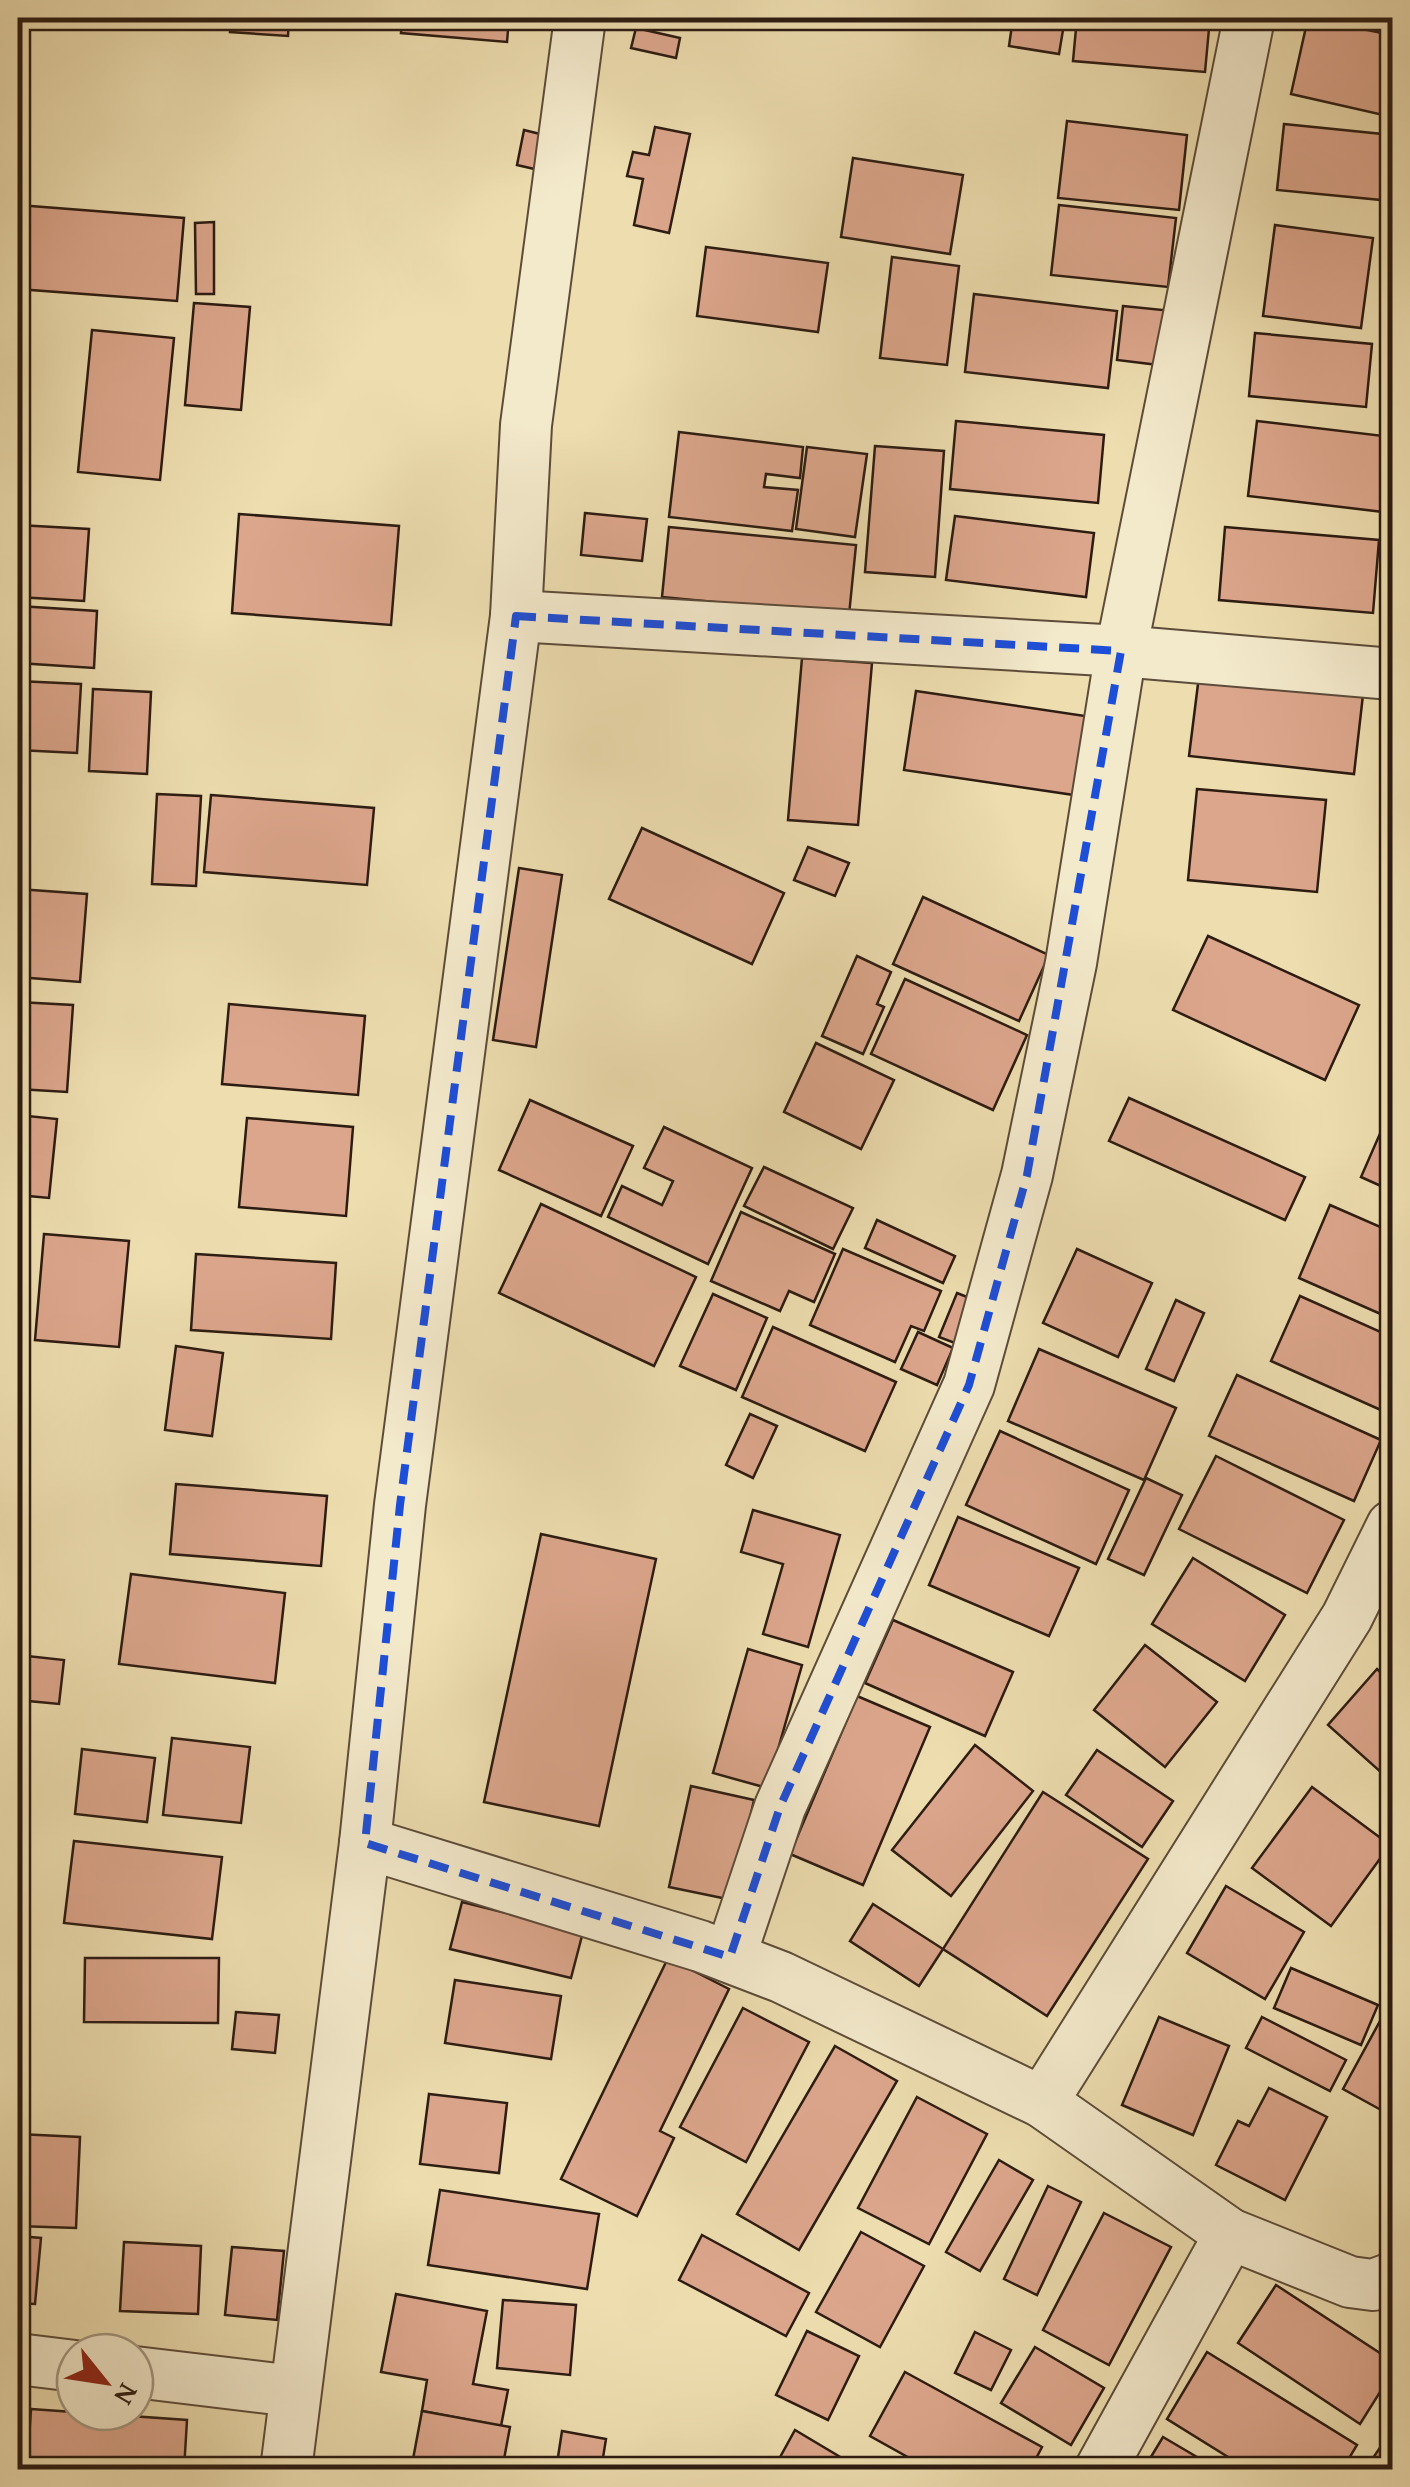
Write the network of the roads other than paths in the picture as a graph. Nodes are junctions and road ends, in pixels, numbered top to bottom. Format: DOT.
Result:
graph roads {
  1 [pos="580,18"];
  2 [pos="1249,18"];
  3 [pos="516,616"];
  4 [pos="1121,651"];
  5 [pos="1392,674"];
  6 [pos="1392,1526"];
  7 [pos="365,1843"];
  8 [pos="730,1957"];
  9 [pos="1042,2102"];
  10 [pos="1230,2234"];
  11 [pos="1392,2278"];
  12 [pos="18,2359"];
  13 [pos="55,2364"];
  14 [pos="155,2374"];
  15 [pos="294,2390"];
  16 [pos="286,2470"];
  17 [pos="1100,2470"];
  1 -- 3 [label="street"];
  2 -- 4 [label="street"];
  3 -- 4 [label="street"];
  3 -- 7 [label="street"];
  4 -- 5 [label="street"];
  4 -- 8 [label="street"];
  6 -- 9 [label="street"];
  7 -- 8 [label="street"];
  7 -- 15 [label="street"];
  8 -- 9 [label="street"];
  9 -- 10 [label="street"];
  10 -- 11 [label="street"];
  10 -- 17 [label="street"];
  12 -- 13 [label="street"];
  14 -- 15 [label="street"];
  15 -- 16 [label="street"];
}
